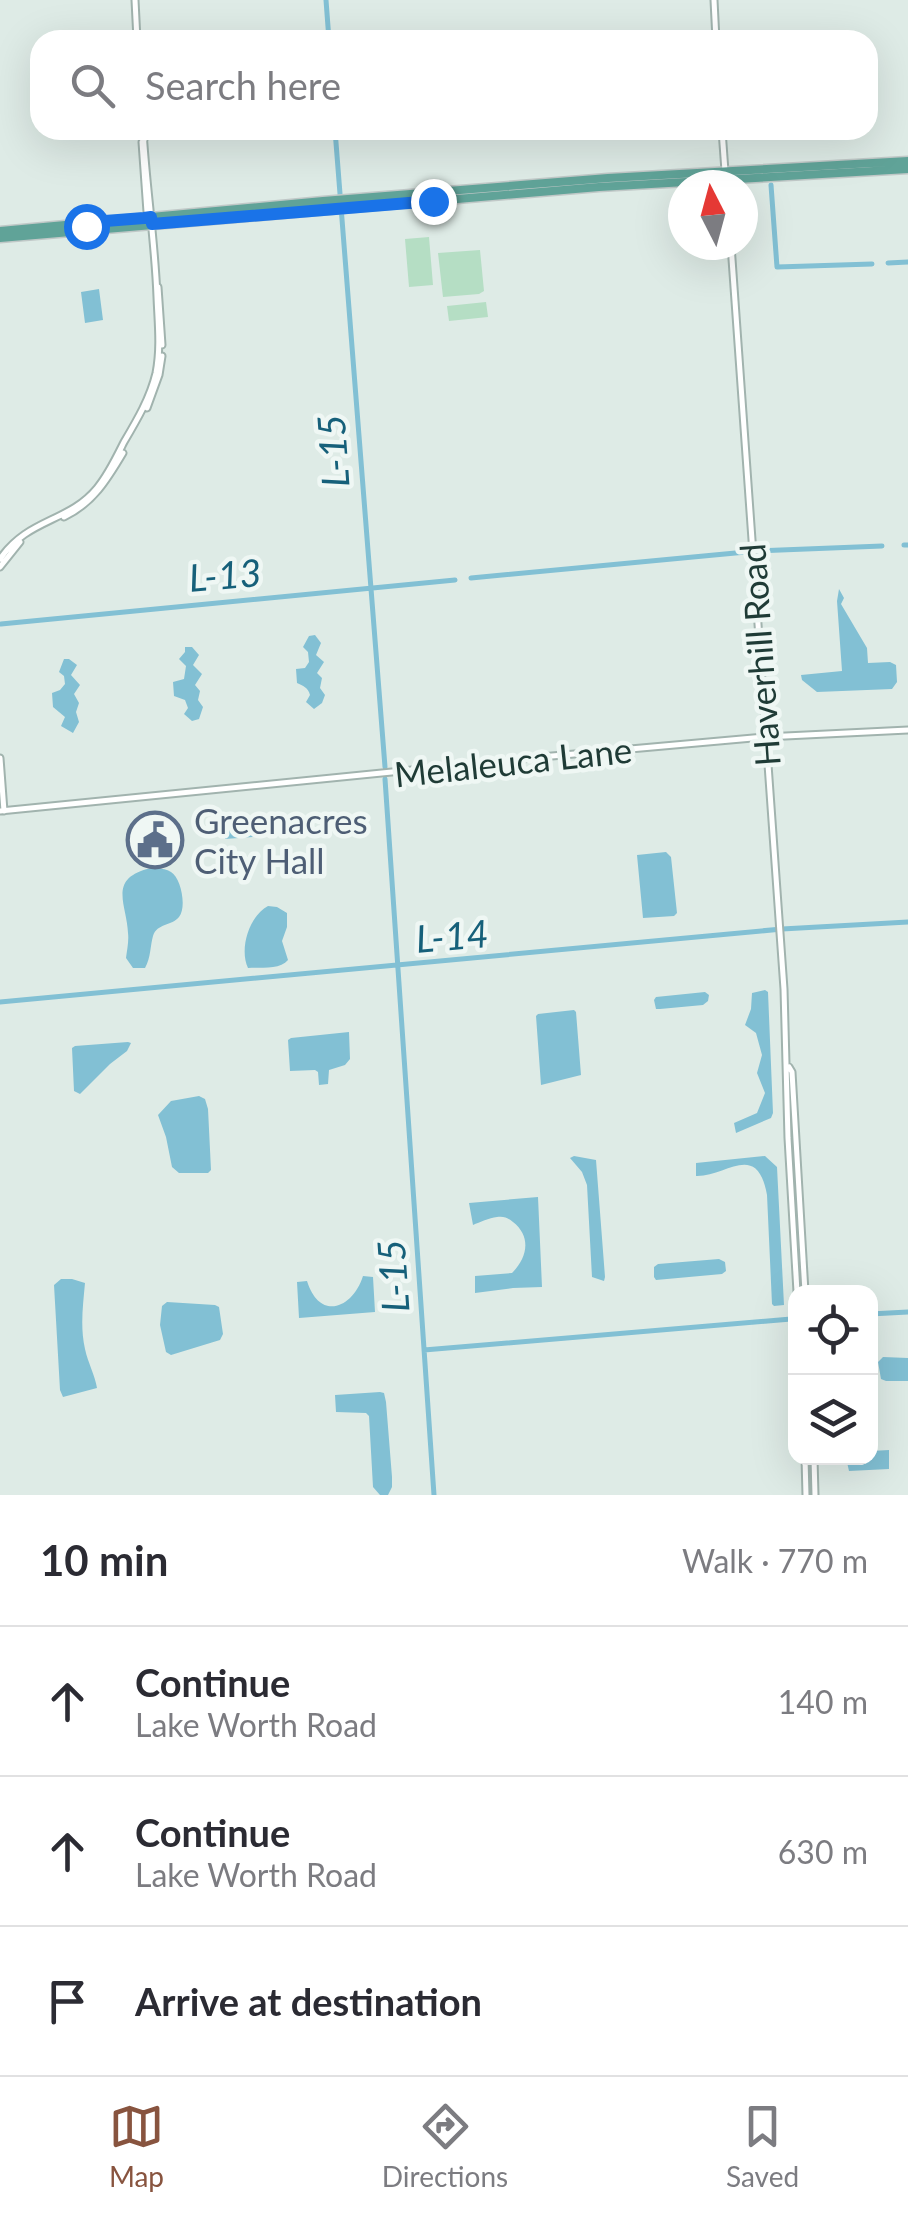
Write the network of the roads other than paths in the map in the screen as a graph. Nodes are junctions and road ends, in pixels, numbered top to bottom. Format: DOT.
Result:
graph roads {
  1 [pos="134,0"];
  2 [pos="714,0"];
  3 [pos="136,30"];
  4 [pos="716,30"];
  5 [pos="144,140"];
  6 [pos="723,140"];
  7 [pos="908,162"];
  8 [pos="908,169"];
  9 [pos="725,170"];
  10 [pos="654,175"];
  11 [pos="758,175"];
  12 [pos="668,176"];
  13 [pos="758,176"];
  14 [pos="668,182"];
  15 [pos="638,184"];
  16 [pos="480,190"];
  17 [pos="406,195"];
  18 [pos="441,200"];
  19 [pos="347,203"];
  20 [pos="334,204"];
  21 [pos="369,206"];
  22 [pos="288,208"];
  23 [pos="151,221"];
  24 [pos="56,229"];
  25 [pos="0,234"];
  26 [pos="732,260"];
  27 [pos="0,563"];
  28 [pos="908,730"];
  29 [pos="765,737"];
  30 [pos="0,758"];
  31 [pos="2,811"];
  32 [pos="788,1066"];
  33 [pos="797,1285"];
  34 [pos="805,1285"];
  35 [pos="805,1465"];
  36 [pos="814,1465"];
  37 [pos="806,1495"];
  38 [pos="815,1495"];
  1 -- 3 [label="street"];
  2 -- 4 [label="street"];
  5 -- 23 [label="street"];
  6 -- 9 [label="street"];
  7 -- 11 [label="main road"];
  8 -- 13 [label="main road"];
  10 -- 12 [label="main road"];
  10 -- 15 [label="main road"];
  10 -- 16 [label="main road"];
  14 -- 15 [label="main road"];
  15 -- 18 [label="main road"];
  16 -- 17 [label="main road"];
  16 -- 18 [label="main road"];
  17 -- 19 [label="main road"];
  17 -- 21 [label="main road"];
  18 -- 21 [label="main road"];
  19 -- 20 [label="main road"];
  19 -- 21 [label="main road"];
  20 -- 22 [label="main road"];
  20 -- 22 [label="main road"];
  22 -- 23 [label="main road"];
  22 -- 23 [label="main road"];
  23 -- 24 [label="main road"];
  23 -- 24 [label="main road"];
  23 -- 27 [label="street"];
  24 -- 25 [label="main road"];
  24 -- 25 [label="main road"];
  26 -- 29 [label="street, Haverhill Road"];
  28 -- 29 [label="street, Melaleuca Lane"];
  29 -- 31 [label="street, Melaleuca Lane"];
  29 -- 32 [label="street, Haverhill Road"];
  30 -- 31 [label="street"];
  32 -- 33 [label="street, Haverhill Road"];
  32 -- 34 [label="street, Haverhill Road"];
  35 -- 37 [label="street"];
  36 -- 38 [label="street"];
}
